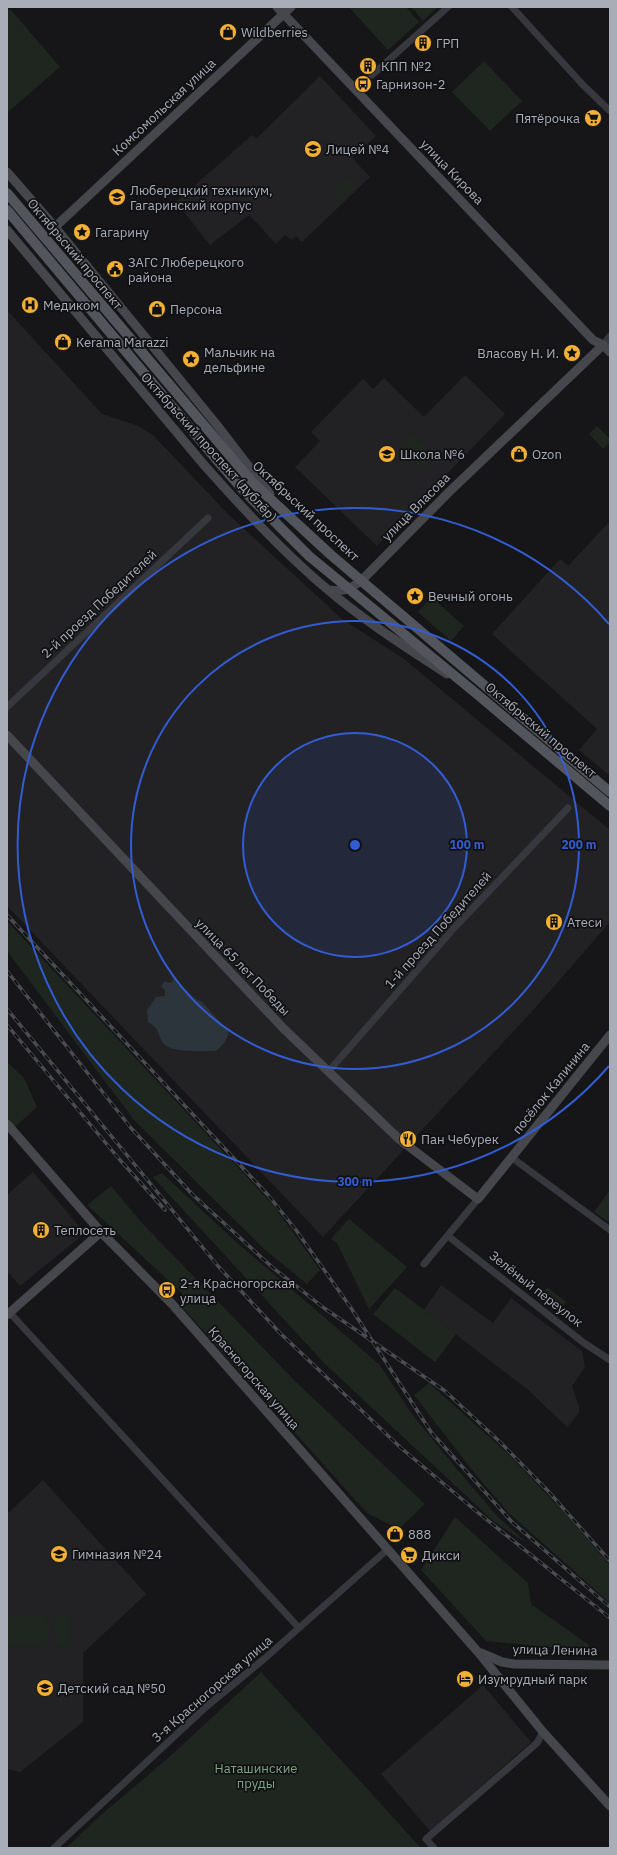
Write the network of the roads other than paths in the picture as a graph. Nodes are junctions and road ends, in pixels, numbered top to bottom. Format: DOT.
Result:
graph roads {
  1 [pos="277,7"];
  2 [pos="291,7"];
  3 [pos="448,7"];
  4 [pos="512,7"];
  5 [pos="283,15"];
  6 [pos="372,75"];
  7 [pos="610,111"];
  8 [pos="7,172"];
  9 [pos="8,194"];
  10 [pos="7,210"];
  11 [pos="55,227"];
  12 [pos="7,230"];
  13 [pos="610,336"];
  14 [pos="603,345"];
  15 [pos="610,352"];
  16 [pos="282,511"];
  17 [pos="208,518"];
  18 [pos="362,580"];
  19 [pos="328,590"];
  20 [pos="349,590"];
  21 [pos="478,695"];
  22 [pos="7,707"];
  23 [pos="7,736"];
  24 [pos="610,792"];
  25 [pos="610,806"];
  26 [pos="568,808"];
  27 [pos="610,1035"];
  28 [pos="328,1072"];
  29 [pos="7,1124"];
  30 [pos="511,1157"];
  31 [pos="478,1199"];
  32 [pos="610,1230"];
  33 [pos="101,1232"];
  34 [pos="448,1236"];
  35 [pos="424,1264"];
  36 [pos="8,1314"];
  37 [pos="610,1360"];
  38 [pos="388,1549"];
  39 [pos="299,1628"];
  40 [pos="478,1652"];
  41 [pos="514,1664"];
  42 [pos="610,1664"];
  43 [pos="501,1681"];
  44 [pos="543,1732"];
  45 [pos="610,1806"];
  46 [pos="54,1848"];
  47 [pos="434,1848"];
  1 -- 5 [label="street, улица Кирова"];
  2 -- 5 [label="street, Комсомольская улица"];
  3 -- 6 [label="street"];
  4 -- 7 [label="street"];
  5 -- 11 [label="street, Комсомольская улица"];
  5 -- 14 [label="street, улица Кирова"];
  8 -- 11 [label="street, Октябрьский проспект (дублёр)"];
  9 -- 16 [label="main road, Октябрьский проспект"];
  10 -- 20 [label="main road, Октябрьский проспект"];
  11 -- 16 [label="street, Октябрьский проспект (дублёр)"];
  12 -- 19 [label="street, Октябрьский проспект (дублёр)"];
  13 -- 14 [label="street"];
  14 -- 15 [label="street, улица Кирова"];
  14 -- 18 [label="street, улица Власова"];
  16 -- 18 [label="main road, Октябрьский проспект"];
  17 -- 22 [label="street, 2-й проезд Победителей"];
  18 -- 20 [label="street, улица Власова"];
  18 -- 24 [label="main road, Октябрьский проспект"];
  19 -- 20 [label="street"];
  19 -- 21 [label="street, Октябрьский проспект (дублёр)"];
  20 -- 21 [label="main road, Октябрьский проспект"];
  21 -- 25 [label="main road, Октябрьский проспект"];
  23 -- 28 [label="street, улица 65 лет Победы"];
  26 -- 28 [label="street, 1-й проезд Победителей"];
  27 -- 30 [label="street, посёлок Калинина"];
  28 -- 31 [label="street, улица 65 лет Победы"];
  29 -- 33 [label="street, Красногорская улица"];
  30 -- 31 [label="street, посёлок Калинина"];
  30 -- 32 [label="street"];
  31 -- 34 [label="street, посёлок Калинина"];
  33 -- 36 [label="street"];
  33 -- 38 [label="street, Красногорская улица"];
  34 -- 35 [label="street, посёлок Калинина"];
  34 -- 37 [label="street, Зелёный переулок"];
  36 -- 39 [label="street"];
  38 -- 39 [label="street, 3-я Красногорская улица"];
  38 -- 40 [label="street, Красногорская улица"];
  39 -- 46 [label="street, 3-я Красногорская улица"];
  40 -- 41 [label="street, улица Ленина"];
  40 -- 43 [label="street, Красногорская улица"];
  41 -- 42 [label="street, улица Ленина"];
  41 -- 43 [label="street"];
  43 -- 44 [label="street, Красногорская улица"];
  44 -- 45 [label="street, Красногорская улица"];
  44 -- 47 [label="street"];
}
